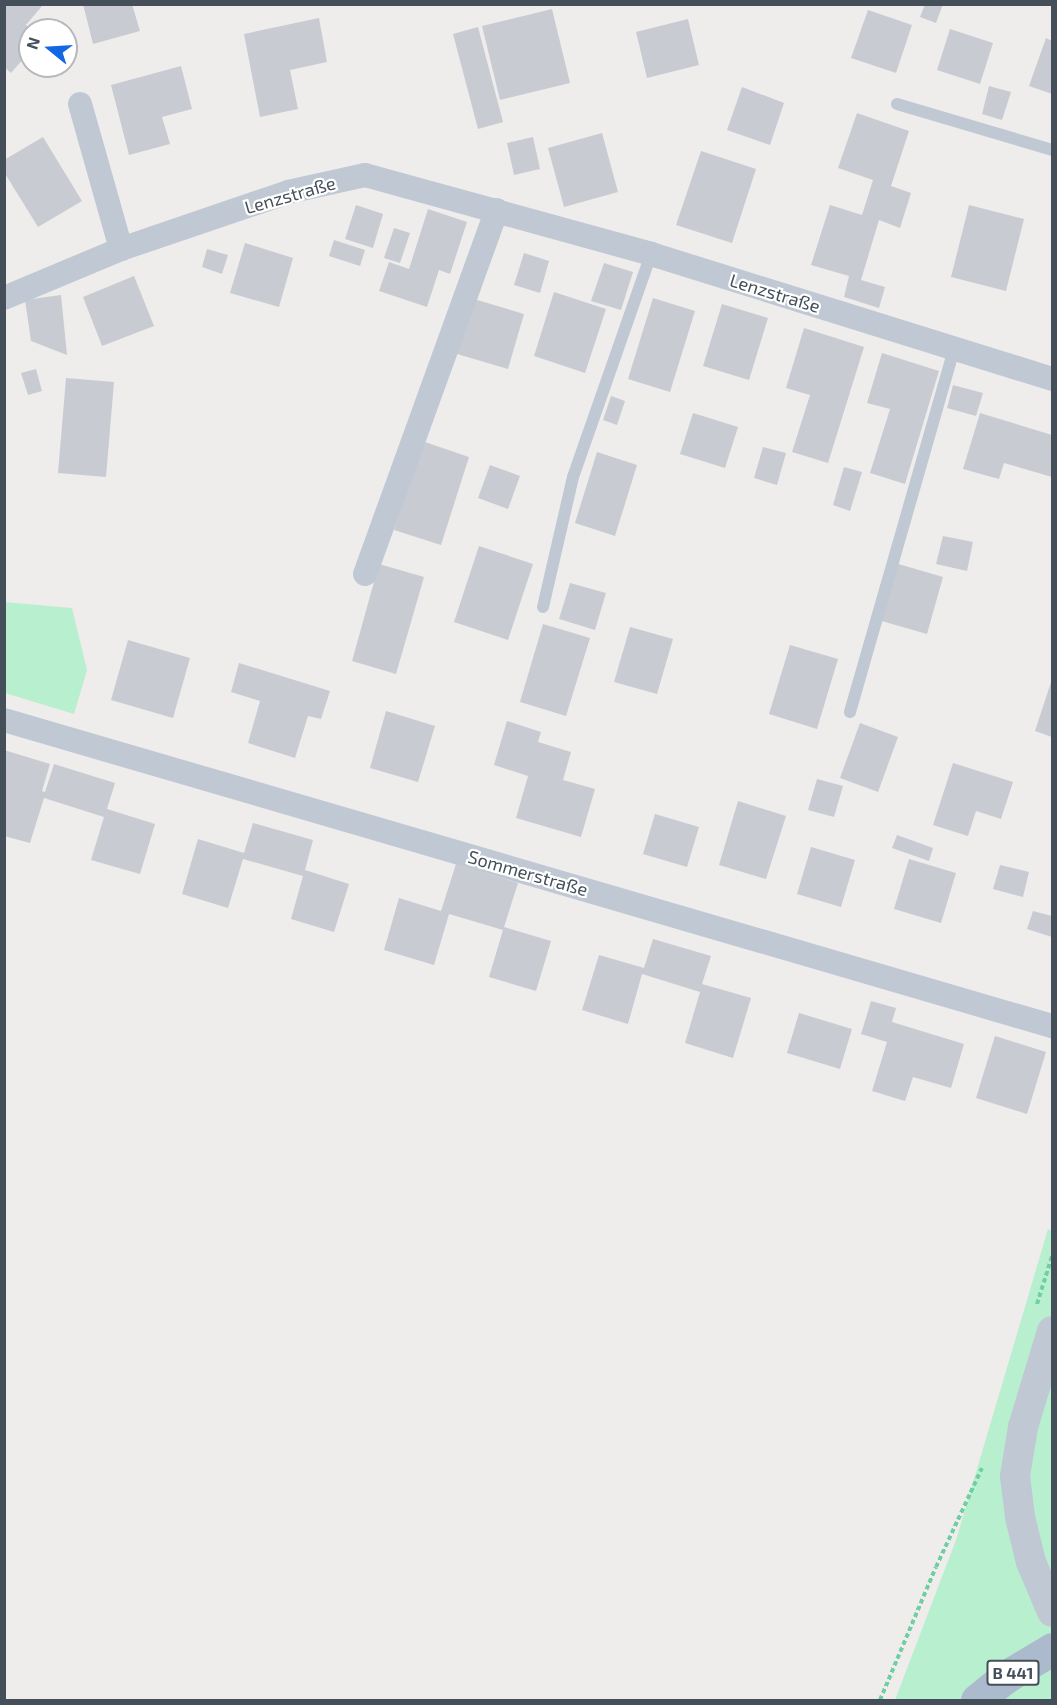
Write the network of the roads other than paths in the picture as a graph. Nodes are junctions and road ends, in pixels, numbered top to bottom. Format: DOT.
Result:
graph roads {
  1 [pos="80,104"];
  2 [pos="897,104"];
  3 [pos="1053,150"];
  4 [pos="497,210"];
  5 [pos="122,249"];
  6 [pos="651,254"];
  7 [pos="4,298"];
  8 [pos="954,350"];
  9 [pos="1053,379"];
  10 [pos="365,574"];
  11 [pos="543,607"];
  12 [pos="850,712"];
  13 [pos="4,720"];
  14 [pos="1053,1026"];
  15 [pos="1043,1322"];
  16 [pos="1053,1612"];
  17 [pos="1053,1648"];
  18 [pos="977,1701"];
  1 -- 5 [label="street"];
  2 -- 3 [label="lane"];
  4 -- 5 [label="street, Lenzstraße"];
  4 -- 6 [label="street, Lenzstraße"];
  4 -- 10 [label="street"];
  5 -- 7 [label="street, Lenzstraße"];
  6 -- 8 [label="street, Lenzstraße"];
  6 -- 11 [label="lane"];
  8 -- 9 [label="street, Lenzstraße"];
  8 -- 12 [label="lane"];
  13 -- 14 [label="street, Sommerstraße"];
  15 -- 16 [label="street"];
  17 -- 18 [label="main road, B 441"];
}
